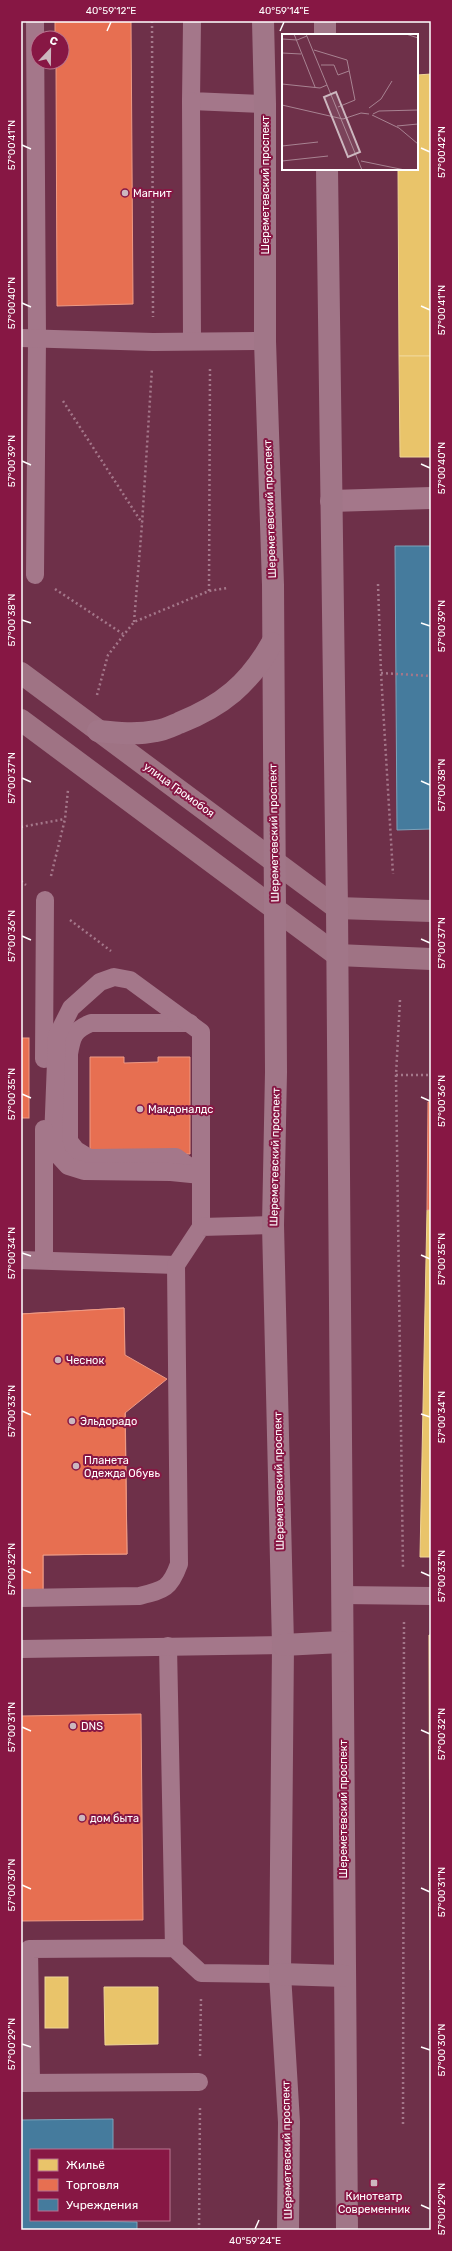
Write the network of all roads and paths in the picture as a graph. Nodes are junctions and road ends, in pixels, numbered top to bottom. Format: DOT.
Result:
graph roads {
  1 [pos="35,21"];
  2 [pos="192,21"];
  3 [pos="263,21"];
  4 [pos="325,21"];
  5 [pos="325,34"];
  6 [pos="191,101"];
  7 [pos="265,104"];
  8 [pos="327,170"];
  9 [pos="29,338"];
  10 [pos="192,341"];
  11 [pos="210,341"];
  12 [pos="265,341"];
  13 [pos="62,400"];
  14 [pos="431,498"];
  15 [pos="331,500"];
  16 [pos="142,524"];
  17 [pos="28,570"];
  18 [pos="378,584"];
  19 [pos="227,588"];
  20 [pos="209,591"];
  21 [pos="122,634"];
  22 [pos="272,643"];
  23 [pos="21,673"];
  24 [pos="381,673"];
  25 [pos="431,676"];
  26 [pos="95,702"];
  27 [pos="21,720"];
  28 [pos="98,731"];
  29 [pos="68,785"];
  30 [pos="65,819"];
  31 [pos="21,827"];
  32 [pos="274,860"];
  33 [pos="393,874"];
  34 [pos="45,900"];
  35 [pos="274,908"];
  36 [pos="336,908"];
  37 [pos="431,911"];
  38 [pos="337,955"];
  39 [pos="431,959"];
  40 [pos="400,1000"];
  41 [pos="190,1023"];
  42 [pos="431,1075"];
  43 [pos="201,1173"];
  44 [pos="273,1225"];
  45 [pos="201,1227"];
  46 [pos="21,1260"];
  47 [pos="44,1260"];
  48 [pos="176,1265"];
  49 [pos="341,1595"];
  50 [pos="431,1596"];
  51 [pos="21,1598"];
  52 [pos="342,1642"];
  53 [pos="283,1645"];
  54 [pos="168,1646"];
  55 [pos="21,1649"];
  56 [pos="174,1948"];
  57 [pos="280,1974"];
  58 [pos="344,1976"];
  59 [pos="26,2082"];
  60 [pos="200,2082"];
  61 [pos="288,2230"];
  62 [pos="347,2230"];
  1 -- 9 [label="lane"];
  2 -- 6 [label="lane"];
  3 -- 7 [label="main road, Шереметевский проспект"];
  4 -- 5 [label="main road"];
  6 -- 7 [label="lane"];
  6 -- 10 [label="lane"];
  7 -- 12 [label="main road, Шереметевский проспект"];
  8 -- 15 [label="main road, Шереметевский проспект"];
  9 -- 10 [label="lane"];
  9 -- 17 [label="lane"];
  10 -- 11 [label="lane"];
  11 -- 12 [label="lane"];
  11 -- 20 [label="path"];
  12 -- 22 [label="main road, Шереметевский проспект"];
  13 -- 16 [label="path"];
  14 -- 15 [label="street"];
  15 -- 36 [label="main road, Шереметевский проспект"];
  17 -- 21 [label="path"];
  18 -- 24 [label="path"];
  19 -- 20 [label="path"];
  20 -- 21 [label="path"];
  21 -- 26 [label="path"];
  22 -- 28 [label="main road"];
  22 -- 32 [label="main road, Шереметевский проспект"];
  23 -- 28 [label="main road, улица Громобоя"];
  24 -- 25 [label="path"];
  24 -- 33 [label="path"];
  27 -- 35 [label="main road"];
  28 -- 32 [label="main road, улица Громобоя"];
  29 -- 30 [label="path"];
  30 -- 31 [label="path"];
  30 -- 34 [label="path"];
  32 -- 35 [label="main road, Шереметевский проспект"];
  32 -- 36 [label="main road, улица Громобоя"];
  34 -- 47 [label="lane"];
  35 -- 38 [label="main road"];
  35 -- 44 [label="main road, Шереметевский проспект"];
  36 -- 37 [label="main road"];
  36 -- 38 [label="main road, Шереметевский проспект"];
  38 -- 39 [label="main road"];
  38 -- 49 [label="main road, Шереметевский проспект"];
  40 -- 42 [label="path"];
  41 -- 43 [label="lane"];
  41 -- 43 [label="lane"];
  41 -- 43 [label="lane"];
  43 -- 45 [label="lane"];
  44 -- 45 [label="lane"];
  44 -- 53 [label="main road, Шереметевский проспект"];
  45 -- 48 [label="lane"];
  46 -- 47 [label="lane"];
  47 -- 48 [label="lane"];
  48 -- 51 [label="lane"];
  49 -- 50 [label="lane"];
  49 -- 52 [label="main road, Шереметевский проспект"];
  52 -- 53 [label="main road"];
  52 -- 58 [label="main road, Шереметевский проспект"];
  53 -- 54 [label="lane"];
  53 -- 57 [label="main road, Шереметевский проспект"];
  54 -- 55 [label="lane"];
  54 -- 56 [label="lane"];
  56 -- 57 [label="lane"];
  56 -- 59 [label="lane"];
  57 -- 58 [label="main road"];
  57 -- 61 [label="main road, Шереметевский проспект"];
  58 -- 62 [label="main road, Шереметевский проспект"];
  59 -- 60 [label="lane"];
}
